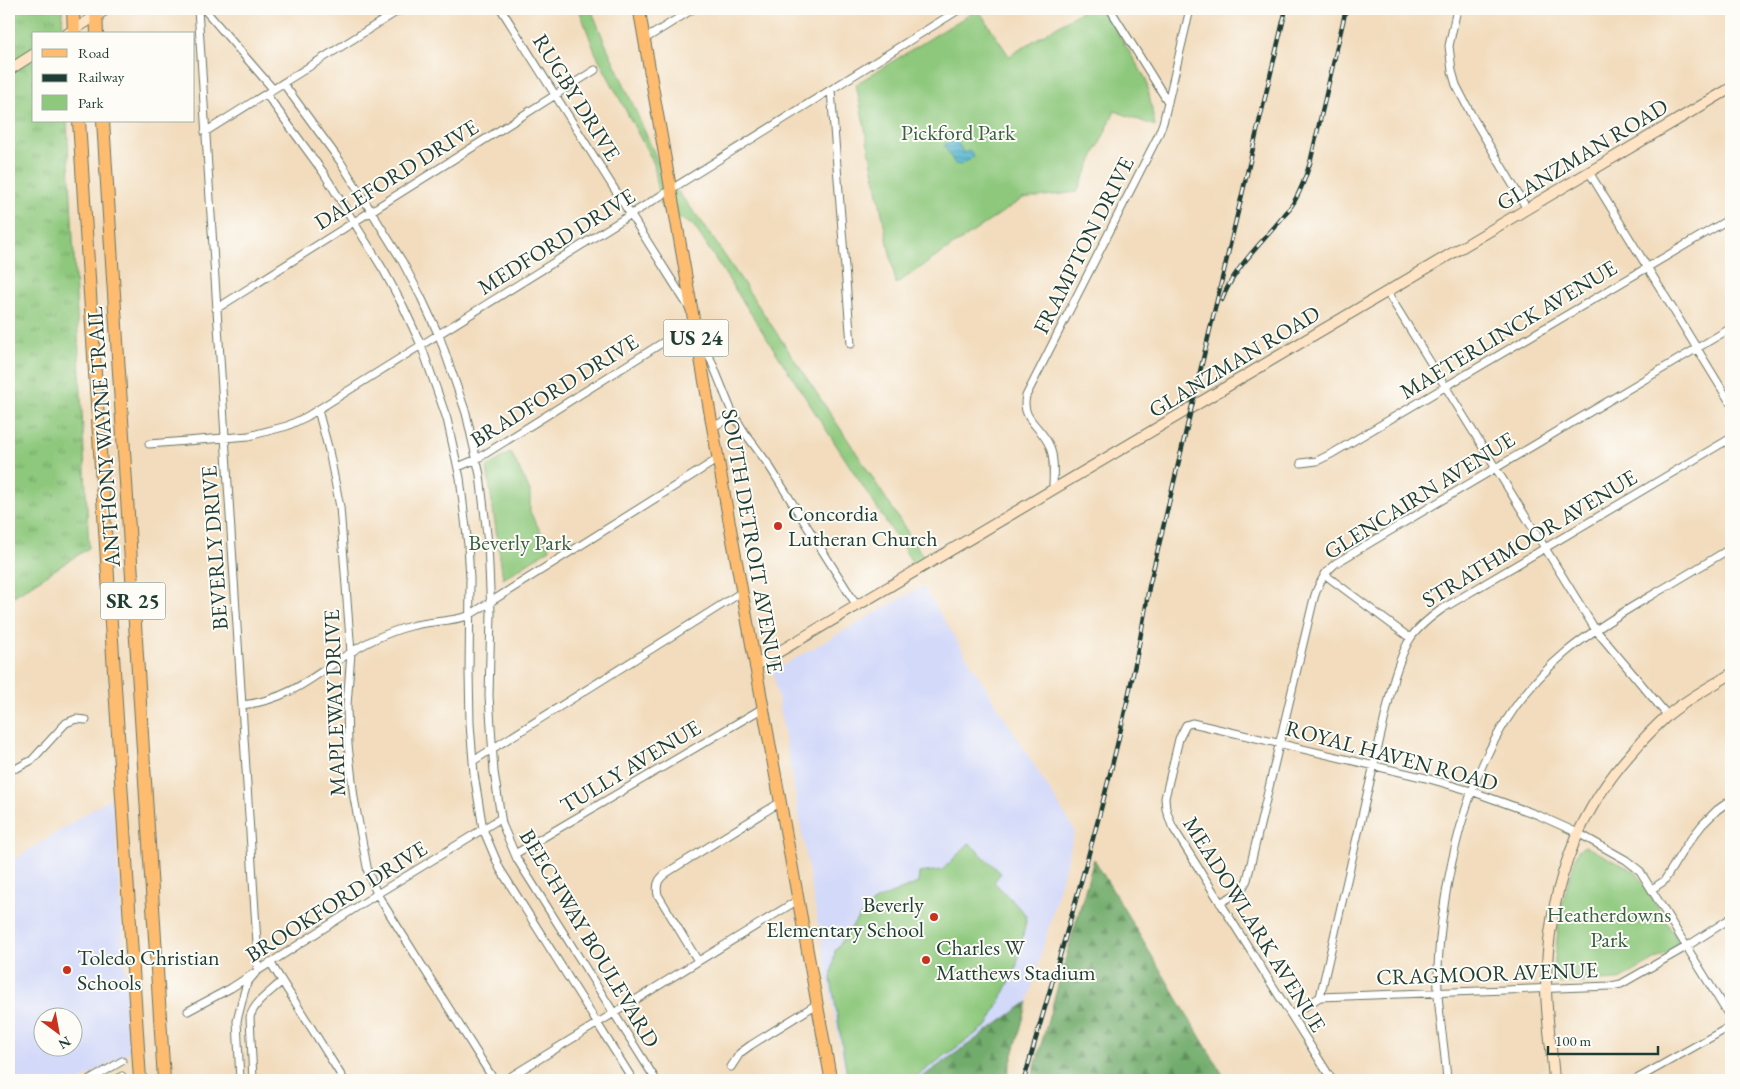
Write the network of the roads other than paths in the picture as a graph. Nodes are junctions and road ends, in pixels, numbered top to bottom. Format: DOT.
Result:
graph roads {
  1 [pos="73,9"];
  2 [pos="108,9"];
  3 [pos="198,9"];
  4 [pos="204,9"];
  5 [pos="401,9"];
  6 [pos="501,9"];
  7 [pos="639,9"];
  8 [pos="693,9"];
  9 [pos="960,9"];
  10 [pos="1110,9"];
  11 [pos="1190,9"];
  12 [pos="1457,9"];
  13 [pos="95,11"];
  14 [pos="73,32"];
  15 [pos="74,32"];
  16 [pos="97,32"];
  17 [pos="645,39"];
  18 [pos="32,55"];
  19 [pos="9,70"];
  20 [pos="595,70"];
  21 [pos="283,83"];
  22 [pos="1731,88"];
  23 [pos="273,89"];
  24 [pos="831,90"];
  25 [pos="266,94"];
  26 [pos="556,96"];
  27 [pos="1168,102"];
  28 [pos="79,122"];
  29 [pos="102,122"];
  30 [pos="205,132"];
  31 [pos="1588,172"];
  32 [pos="671,190"];
  33 [pos="1527,209"];
  34 [pos="371,211"];
  35 [pos="630,215"];
  36 [pos="1731,218"];
  37 [pos="354,221"];
  38 [pos="1647,267"];
  39 [pos="1387,292"];
  40 [pos="216,309"];
  41 [pos="692,312"];
  42 [pos="694,325"];
  43 [pos="1731,328"];
  44 [pos="438,335"];
  45 [pos="851,344"];
  46 [pos="421,345"];
  47 [pos="1698,348"];
  48 [pos="1446,387"];
  49 [pos="1731,404"];
  50 [pos="318,410"];
  51 [pos="735,416"];
  52 [pos="712,427"];
  53 [pos="1731,438"];
  54 [pos="224,439"];
  55 [pos="149,444"];
  56 [pos="477,459"];
  57 [pos="718,459"];
  58 [pos="1301,463"];
  59 [pos="458,467"];
  60 [pos="1495,468"];
  61 [pos="1053,490"];
  62 [pos="1545,548"];
  63 [pos="1731,548"];
  64 [pos="1324,574"];
  65 [pos="742,592"];
  66 [pos="491,603"];
  67 [pos="857,606"];
  68 [pos="471,614"];
  69 [pos="1595,629"];
  70 [pos="1410,638"];
  71 [pos="351,653"];
  72 [pos="755,666"];
  73 [pos="1731,674"];
  74 [pos="242,705"];
  75 [pos="763,708"];
  76 [pos="1668,716"];
  77 [pos="86,720"];
  78 [pos="1186,725"];
  79 [pos="1280,744"];
  80 [pos="492,749"];
  81 [pos="473,761"];
  82 [pos="1375,766"];
  83 [pos="9,769"];
  84 [pos="1472,791"];
  85 [pos="1731,800"];
  86 [pos="779,803"];
  87 [pos="501,818"];
  88 [pos="483,829"];
  89 [pos="1578,833"];
  90 [pos="515,854"];
  91 [pos="1652,889"];
  92 [pos="377,894"];
  93 [pos="798,900"];
  94 [pos="1220,903"];
  95 [pos="1731,918"];
  96 [pos="1686,947"];
  97 [pos="698,961"];
  98 [pos="270,962"];
  99 [pos="257,971"];
  100 [pos="282,981"];
  101 [pos="1546,988"];
  102 [pos="1438,993"];
  103 [pos="1320,997"];
  104 [pos="817,1004"];
  105 [pos="188,1011"];
  106 [pos="614,1012"];
  107 [pos="1291,1015"];
  108 [pos="1731,1019"];
  109 [pos="597,1023"];
  110 [pos="1731,1026"];
  111 [pos="122,1061"];
  112 [pos="731,1067"];
  113 [pos="90,1080"];
  114 [pos="116,1080"];
  115 [pos="122,1080"];
  116 [pos="140,1080"];
  117 [pos="164,1080"];
  118 [pos="240,1080"];
  119 [pos="253,1080"];
  120 [pos="344,1080"];
  121 [pos="494,1080"];
  122 [pos="505,1080"];
  123 [pos="633,1080"];
  124 [pos="656,1080"];
  125 [pos="831,1080"];
  126 [pos="1332,1080"];
  127 [pos="1447,1080"];
  128 [pos="1554,1080"];
  129 [pos="1635,1080"];
  1 -- 14 [label="highway"];
  2 -- 13 [label="street"];
  3 -- 30 [label="street, BEVERLY DRIVE"];
  4 -- 23 [label="street"];
  5 -- 21 [label="street"];
  6 -- 26 [label="street, RUGBY DRIVE"];
  7 -- 17 [label="main road, SOUTH DETROIT AVENUE / US 24"];
  8 -- 17 [label="street"];
  9 -- 24 [label="street, MEDFORD DRIVE"];
  10 -- 27 [label="street"];
  11 -- 27 [label="street, FRAMPTON DRIVE"];
  12 -- 33 [label="street"];
  13 -- 15 [label="street"];
  13 -- 16 [label="highway"];
  17 -- 32 [label="main road, SOUTH DETROIT AVENUE / US 24"];
  18 -- 19 [label="street"];
  20 -- 26 [label="street, DALEFORD DRIVE"];
  21 -- 23 [label="street"];
  21 -- 34 [label="street, BEECHWAY BOULEVARD"];
  22 -- 31 [label="street, GLANZMAN ROAD"];
  23 -- 25 [label="street"];
  24 -- 32 [label="street, MEDFORD DRIVE"];
  24 -- 45 [label="street"];
  25 -- 30 [label="street"];
  25 -- 37 [label="street, BEECHWAY BOULEVARD"];
  26 -- 34 [label="street, DALEFORD DRIVE"];
  26 -- 35 [label="street, RUGBY DRIVE"];
  27 -- 61 [label="street, FRAMPTON DRIVE"];
  28 -- 116 [label="highway, ANTHONY WAYNE TRAIL / SR 25"];
  29 -- 117 [label="highway, ANTHONY WAYNE TRAIL / SR 25"];
  30 -- 40 [label="street, BEVERLY DRIVE"];
  31 -- 33 [label="street, GLANZMAN ROAD"];
  31 -- 38 [label="street"];
  32 -- 35 [label="street, MEDFORD DRIVE"];
  32 -- 41 [label="main road, SOUTH DETROIT AVENUE / US 24"];
  33 -- 39 [label="street, GLANZMAN ROAD"];
  34 -- 37 [label="street, DALEFORD DRIVE"];
  34 -- 44 [label="street, BEECHWAY BOULEVARD"];
  35 -- 41 [label="street, RUGBY DRIVE"];
  35 -- 44 [label="street, MEDFORD DRIVE"];
  36 -- 38 [label="street, MAETERLINCK AVENUE"];
  37 -- 40 [label="street, DALEFORD DRIVE"];
  37 -- 46 [label="street, BEECHWAY BOULEVARD"];
  38 -- 47 [label="street"];
  38 -- 48 [label="street, MAETERLINCK AVENUE"];
  39 -- 48 [label="street"];
  39 -- 61 [label="street, GLANZMAN ROAD"];
  40 -- 54 [label="street, BEVERLY DRIVE"];
  41 -- 42 [label="main road, SOUTH DETROIT AVENUE / US 24"];
  41 -- 51 [label="street, RUGBY DRIVE"];
  42 -- 52 [label="main road, SOUTH DETROIT AVENUE / US 24"];
  42 -- 56 [label="street, BRADFORD DRIVE"];
  43 -- 47 [label="street, GLENCAIRN AVENUE"];
  44 -- 46 [label="street, MEDFORD DRIVE"];
  44 -- 56 [label="street, BEECHWAY BOULEVARD"];
  46 -- 50 [label="street, MEDFORD DRIVE"];
  46 -- 59 [label="street, BEECHWAY BOULEVARD"];
  47 -- 49 [label="street"];
  47 -- 60 [label="street, GLENCAIRN AVENUE"];
  48 -- 58 [label="street, MAETERLINCK AVENUE"];
  48 -- 60 [label="street"];
  50 -- 54 [label="street, MEDFORD DRIVE"];
  50 -- 71 [label="street, MAPLEWAY DRIVE"];
  51 -- 52 [label="street"];
  51 -- 67 [label="street, RUGBY DRIVE"];
  52 -- 57 [label="main road, SOUTH DETROIT AVENUE / US 24"];
  53 -- 62 [label="street, STRATHMOOR AVENUE"];
  54 -- 55 [label="street, MEDFORD DRIVE"];
  54 -- 74 [label="street, BEVERLY DRIVE"];
  56 -- 59 [label="street, BRADFORD DRIVE"];
  56 -- 66 [label="street, BEECHWAY BOULEVARD"];
  57 -- 65 [label="main road, SOUTH DETROIT AVENUE / US 24"];
  57 -- 66 [label="street"];
  59 -- 68 [label="street, BEECHWAY BOULEVARD"];
  60 -- 62 [label="street"];
  60 -- 64 [label="street, GLENCAIRN AVENUE"];
  61 -- 67 [label="street, GLANZMAN ROAD"];
  62 -- 69 [label="street"];
  62 -- 70 [label="street, STRATHMOOR AVENUE"];
  63 -- 69 [label="street"];
  64 -- 70 [label="street"];
  64 -- 79 [label="street, GLENCAIRN AVENUE"];
  65 -- 72 [label="main road, SOUTH DETROIT AVENUE / US 24"];
  65 -- 80 [label="street"];
  66 -- 68 [label="street"];
  66 -- 80 [label="street, BEECHWAY BOULEVARD"];
  67 -- 72 [label="street, GLANZMAN ROAD"];
  68 -- 71 [label="street"];
  68 -- 81 [label="street, BEECHWAY BOULEVARD"];
  69 -- 76 [label="street"];
  69 -- 84 [label="street"];
  70 -- 82 [label="street, STRATHMOOR AVENUE"];
  71 -- 74 [label="street"];
  71 -- 92 [label="street, MAPLEWAY DRIVE"];
  72 -- 75 [label="main road, SOUTH DETROIT AVENUE / US 24"];
  73 -- 76 [label="street"];
  74 -- 99 [label="street, BEVERLY DRIVE"];
  75 -- 86 [label="main road, SOUTH DETROIT AVENUE / US 24"];
  75 -- 90 [label="street, TULLY AVENUE"];
  76 -- 89 [label="street"];
  77 -- 83 [label="street"];
  78 -- 79 [label="street, ROYAL HAVEN ROAD"];
  78 -- 94 [label="street, MEADOWLARK AVENUE"];
  79 -- 82 [label="street, ROYAL HAVEN ROAD"];
  79 -- 94 [label="street, GLENCAIRN AVENUE"];
  80 -- 81 [label="street"];
  80 -- 87 [label="street, BEECHWAY BOULEVARD"];
  81 -- 88 [label="street, BEECHWAY BOULEVARD"];
  82 -- 84 [label="street, ROYAL HAVEN ROAD"];
  82 -- 103 [label="street, STRATHMOOR AVENUE"];
  84 -- 89 [label="street, ROYAL HAVEN ROAD"];
  84 -- 102 [label="street"];
  85 -- 91 [label="street"];
  86 -- 93 [label="main road, SOUTH DETROIT AVENUE / US 24"];
  86 -- 97 [label="street"];
  87 -- 88 [label="street, BROOKFORD DRIVE"];
  87 -- 90 [label="street, BEECHWAY BOULEVARD"];
  88 -- 92 [label="street, BROOKFORD DRIVE"];
  88 -- 109 [label="street, BEECHWAY BOULEVARD"];
  89 -- 91 [label="street, ROYAL HAVEN ROAD"];
  89 -- 101 [label="street"];
  90 -- 106 [label="street, BEECHWAY BOULEVARD"];
  91 -- 96 [label="street, ROYAL HAVEN ROAD"];
  92 -- 98 [label="street, BROOKFORD DRIVE"];
  92 -- 121 [label="street, MAPLEWAY DRIVE"];
  93 -- 97 [label="street"];
  93 -- 104 [label="main road, SOUTH DETROIT AVENUE / US 24"];
  94 -- 107 [label="street, MEADOWLARK AVENUE"];
  95 -- 96 [label="street, CRAGMOOR AVENUE"];
  96 -- 101 [label="street, CRAGMOOR AVENUE"];
  96 -- 108 [label="street, ROYAL HAVEN ROAD"];
  97 -- 106 [label="street"];
  98 -- 99 [label="street, BROOKFORD DRIVE"];
  98 -- 100 [label="street"];
  99 -- 105 [label="street, BROOKFORD DRIVE"];
  99 -- 118 [label="street"];
  100 -- 119 [label="street"];
  100 -- 120 [label="street"];
  101 -- 102 [label="street, CRAGMOOR AVENUE"];
  101 -- 128 [label="street"];
  102 -- 103 [label="street, CRAGMOOR AVENUE"];
  102 -- 127 [label="street"];
  103 -- 107 [label="street, CRAGMOOR AVENUE"];
  104 -- 112 [label="street"];
  104 -- 125 [label="main road, SOUTH DETROIT AVENUE / US 24"];
  106 -- 109 [label="street"];
  106 -- 124 [label="street, BEECHWAY BOULEVARD"];
  107 -- 126 [label="street, MEADOWLARK AVENUE"];
  109 -- 122 [label="street"];
  109 -- 123 [label="street, BEECHWAY BOULEVARD"];
  110 -- 129 [label="street"];
  111 -- 113 [label="street"];
  114 -- 115 [label="street"];
}
